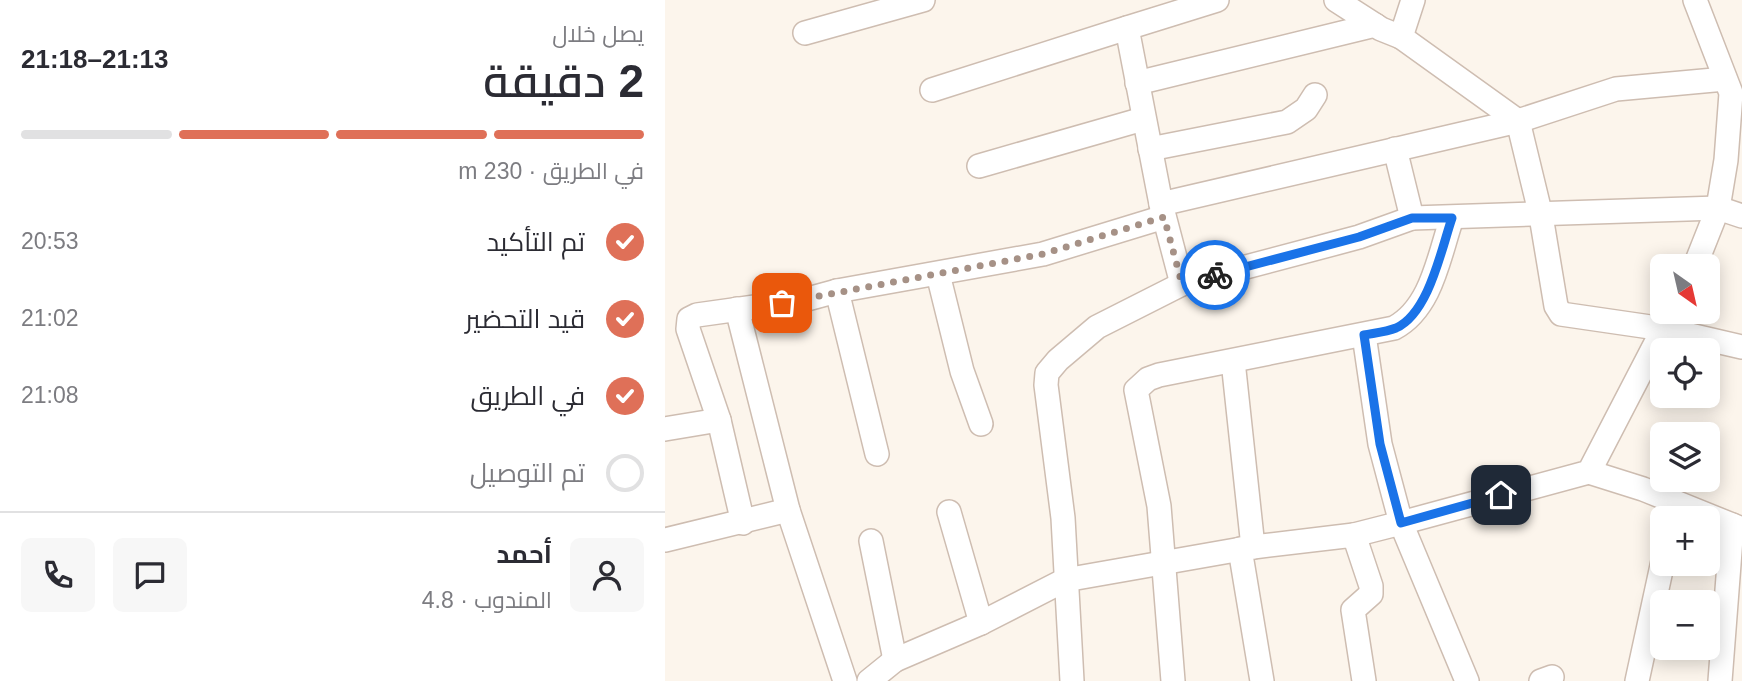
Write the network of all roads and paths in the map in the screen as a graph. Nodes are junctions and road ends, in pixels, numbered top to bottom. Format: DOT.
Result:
graph roads {
  1 [pos="923,0"];
  2 [pos="1217,0"];
  3 [pos="1336,0"];
  4 [pos="1413,0"];
  5 [pos="1695,0"];
  6 [pos="1375,25"];
  7 [pos="1127,28"];
  8 [pos="804,33"];
  9 [pos="1401,37"];
  10 [pos="1137,83"];
  11 [pos="1733,88"];
  12 [pos="932,90"];
  13 [pos="1315,95"];
  14 [pos="1143,119"];
  15 [pos="1518,121"];
  16 [pos="1150,149"];
  17 [pos="1395,149"];
  18 [pos="979,166"];
  19 [pos="1718,208"];
  20 [pos="1163,210"];
  21 [pos="1541,216"];
  22 [pos="1742,216"];
  23 [pos="1412,218"];
  24 [pos="1452,218"];
  25 [pos="1700,254"];
  26 [pos="938,274"];
  27 [pos="1182,284"];
  28 [pos="837,291"];
  29 [pos="737,309"];
  30 [pos="1650,319"];
  31 [pos="1666,324"];
  32 [pos="1679,324"];
  33 [pos="1364,335"];
  34 [pos="1742,347"];
  35 [pos="1233,362"];
  36 [pos="719,420"];
  37 [pos="981,424"];
  38 [pos="665,429"];
  39 [pos="877,454"];
  40 [pos="1589,472"];
  41 [pos="1666,506"];
  42 [pos="788,510"];
  43 [pos="949,512"];
  44 [pos="743,523"];
  45 [pos="1401,523"];
  46 [pos="1720,523"];
  47 [pos="1737,527"];
  48 [pos="1354,535"];
  49 [pos="665,540"];
  50 [pos="871,541"];
  51 [pos="1246,548"];
  52 [pos="1163,561"];
  53 [pos="1660,576"];
  54 [pos="1065,580"];
  55 [pos="981,623"];
  56 [pos="884,673"];
  57 [pos="845,681"];
  58 [pos="1072,681"];
  59 [pos="1173,681"];
  60 [pos="1262,681"];
  61 [pos="1364,681"];
  62 [pos="1467,681"];
  63 [pos="1637,681"];
  64 [pos="1720,681"];
  1 -- 8 [label="street"];
  2 -- 7 [label="street"];
  3 -- 6 [label="street"];
  4 -- 9 [label="street"];
  5 -- 11 [label="street"];
  6 -- 9 [label="street"];
  6 -- 10 [label="street"];
  7 -- 10 [label="street"];
  7 -- 12 [label="street"];
  9 -- 15 [label="street"];
  10 -- 14 [label="street"];
  11 -- 15 [label="street"];
  11 -- 19 [label="street"];
  13 -- 16 [label="street"];
  14 -- 16 [label="street"];
  14 -- 18 [label="street"];
  15 -- 17 [label="street"];
  15 -- 21 [label="street"];
  16 -- 20 [label="street"];
  17 -- 20 [label="street"];
  17 -- 23 [label="street"];
  19 -- 21 [label="street"];
  19 -- 22 [label="street"];
  19 -- 25 [label="street"];
  20 -- 26 [label="street"];
  20 -- 27 [label="street"];
  21 -- 24 [label="street"];
  21 -- 30 [label="street"];
  23 -- 24 [label="street"];
  23 -- 27 [label="street"];
  24 -- 33 [label="street"];
  26 -- 28 [label="street"];
  26 -- 37 [label="street"];
  27 -- 54 [label="street"];
  28 -- 29 [label="street"];
  28 -- 39 [label="street"];
  29 -- 36 [label="street"];
  29 -- 42 [label="street"];
  31 -- 40 [label="street"];
  32 -- 34 [label="street"];
  33 -- 35 [label="street"];
  33 -- 45 [label="street"];
  35 -- 51 [label="street"];
  35 -- 52 [label="street"];
  36 -- 38 [label="street"];
  36 -- 44 [label="street"];
  40 -- 41 [label="street"];
  40 -- 45 [label="street"];
  42 -- 44 [label="street"];
  42 -- 57 [label="street"];
  43 -- 55 [label="street"];
  44 -- 49 [label="street"];
  45 -- 48 [label="street"];
  45 -- 62 [label="street"];
  46 -- 47 [label="street"];
  47 -- 64 [label="street"];
  48 -- 51 [label="street"];
  48 -- 61 [label="street"];
  50 -- 56 [label="street"];
  51 -- 52 [label="street"];
  51 -- 60 [label="street"];
  52 -- 54 [label="street"];
  52 -- 59 [label="street"];
  53 -- 63 [label="street"];
  54 -- 55 [label="street"];
  54 -- 58 [label="street"];
  55 -- 56 [label="street"];
}
